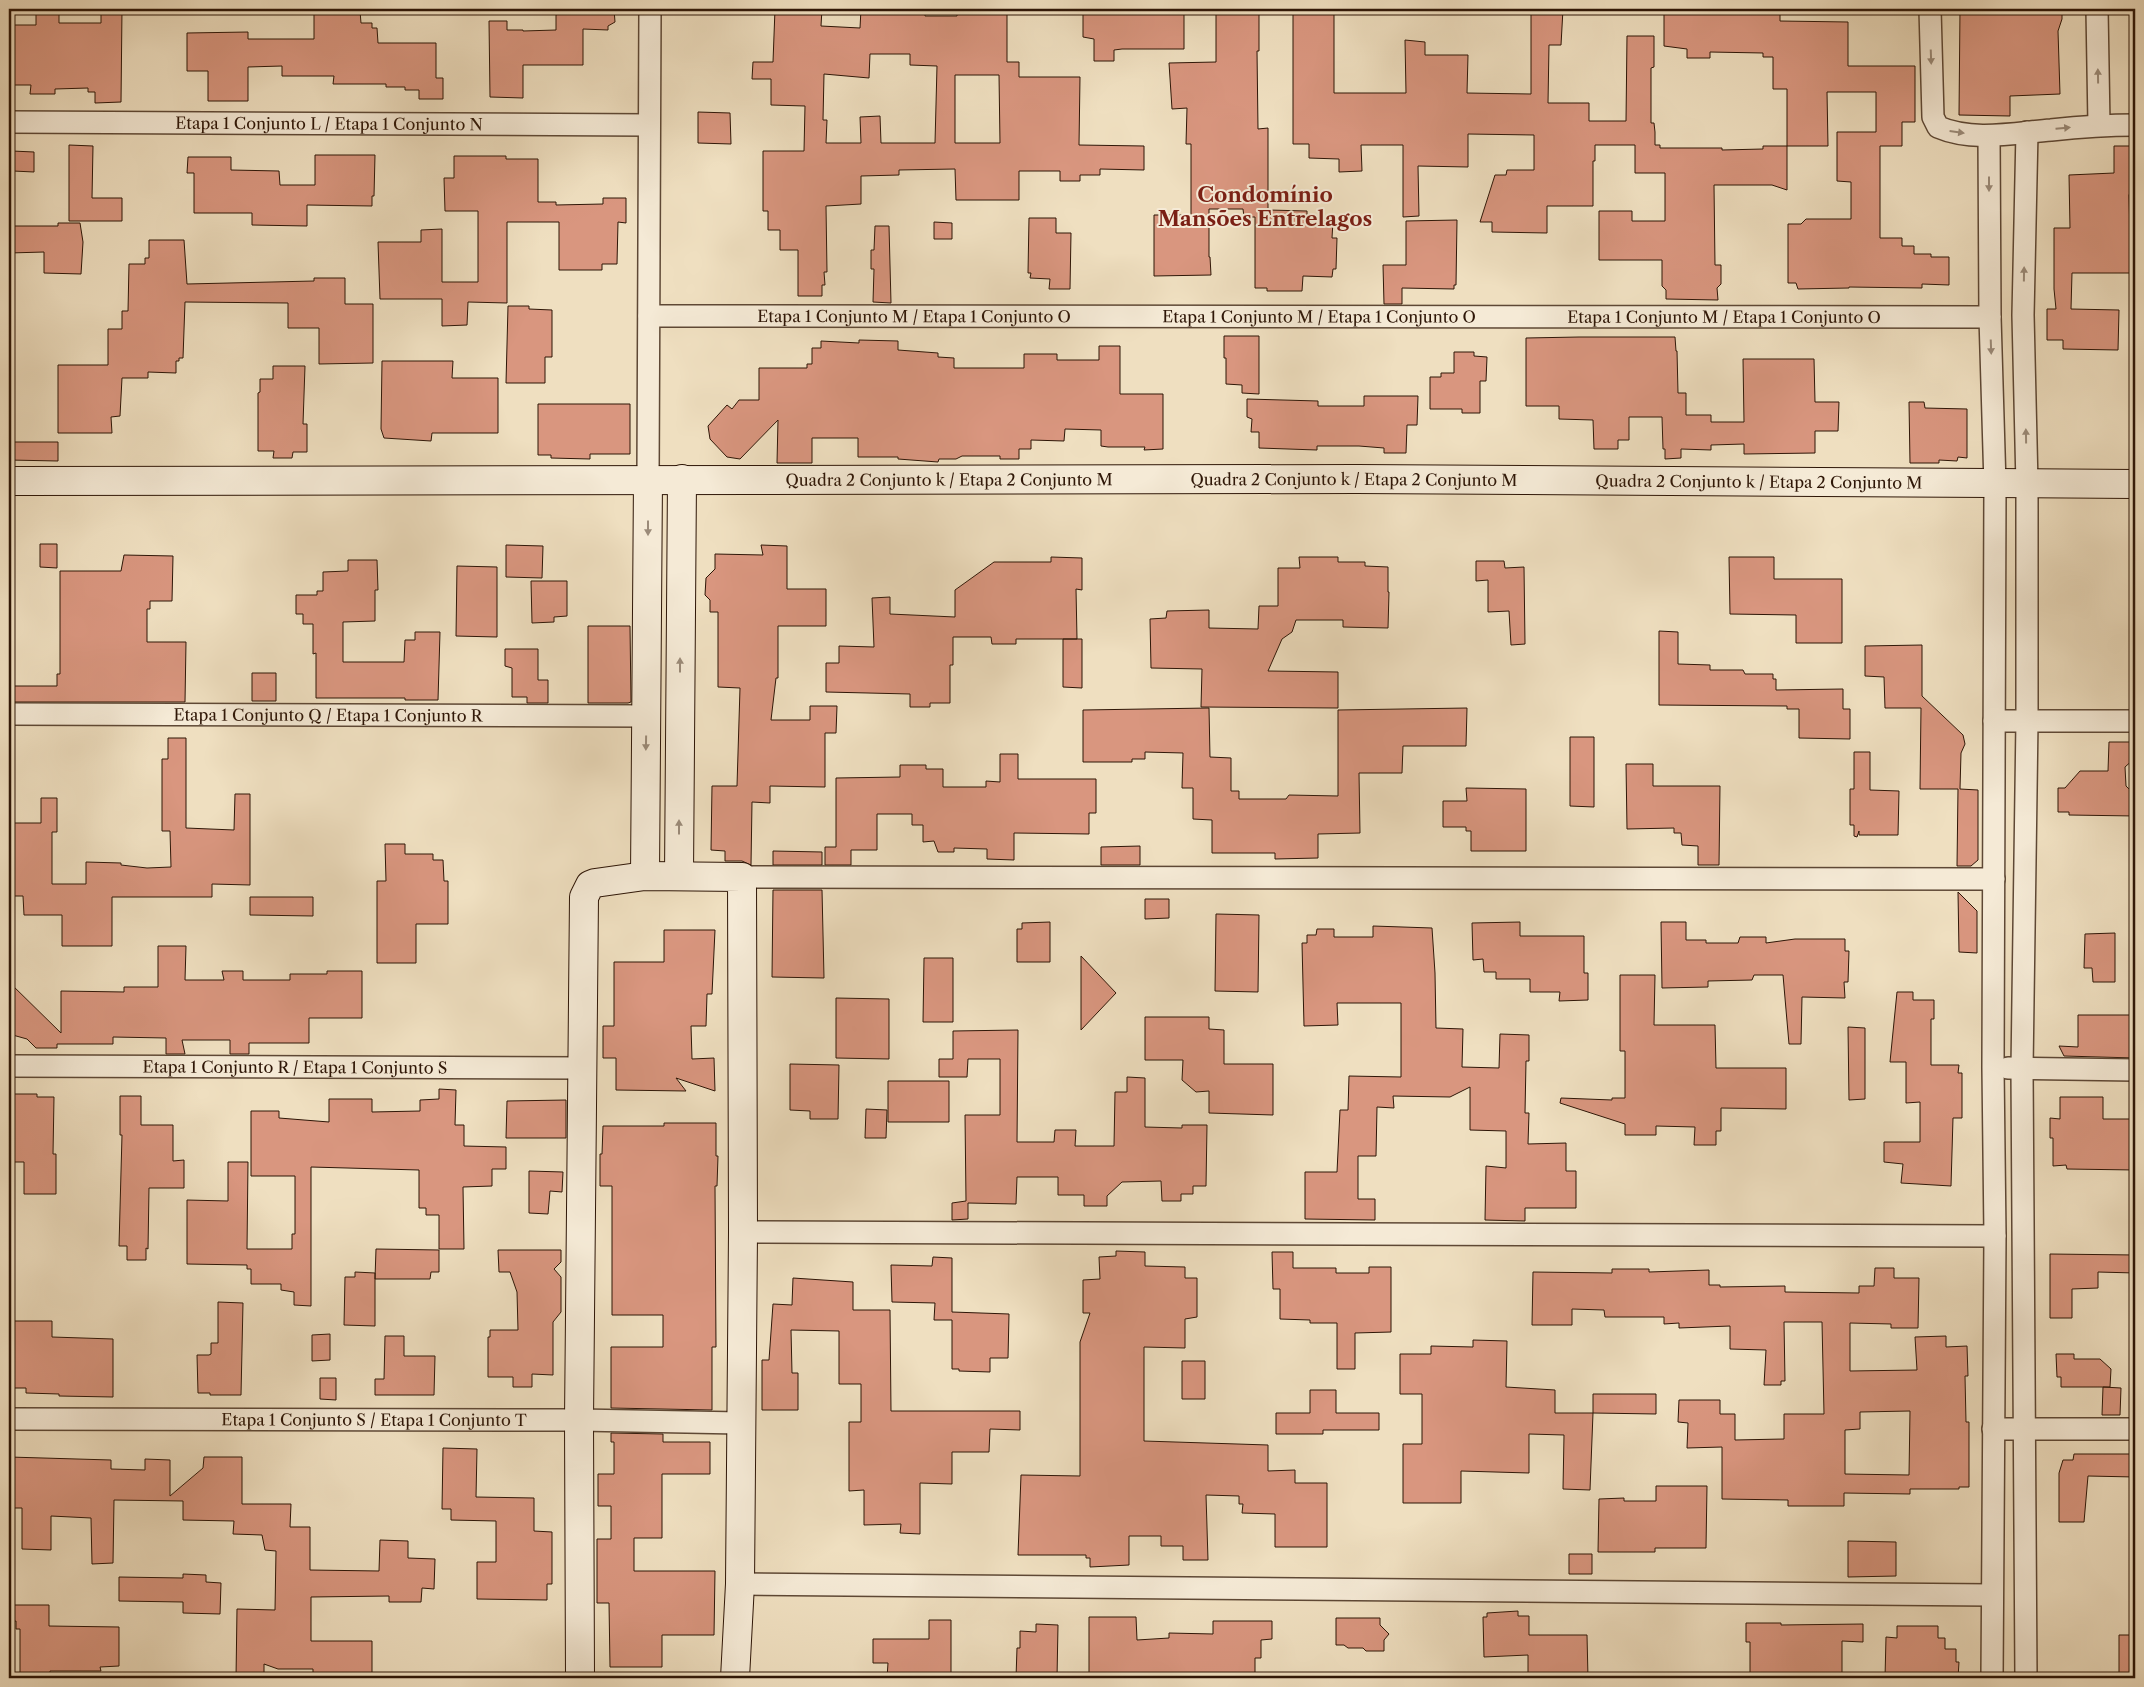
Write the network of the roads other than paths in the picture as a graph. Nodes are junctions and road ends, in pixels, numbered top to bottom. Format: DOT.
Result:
graph roads {
  1 [pos="650,9"];
  2 [pos="1930,9"];
  3 [pos="2097,9"];
  4 [pos="9,122"];
  5 [pos="649,124"];
  6 [pos="2098,125"];
  7 [pos="2135,125"];
  8 [pos="2027,132"];
  9 [pos="1988,136"];
  10 [pos="649,316"];
  11 [pos="1990,317"];
  12 [pos="648,479"];
  13 [pos="682,479"];
  14 [pos="9,481"];
  15 [pos="2135,484"];
  16 [pos="1996,485"];
  17 [pos="2027,485"];
  18 [pos="9,714"];
  19 [pos="647,716"];
  20 [pos="2027,720"];
  21 [pos="2135,721"];
  22 [pos="1994,722"];
  23 [pos="645,876"];
  24 [pos="679,876"];
  25 [pos="742,877"];
  26 [pos="1994,879"];
  27 [pos="9,1066"];
  28 [pos="582,1068"];
  29 [pos="1993,1068"];
  30 [pos="2022,1069"];
  31 [pos="2135,1070"];
  32 [pos="742,1232"];
  33 [pos="1995,1236"];
  34 [pos="9,1419"];
  35 [pos="580,1420"];
  36 [pos="740,1423"];
  37 [pos="1993,1429"];
  38 [pos="2025,1429"];
  39 [pos="2135,1429"];
  40 [pos="740,1584"];
  41 [pos="1991,1595"];
  42 [pos="580,1678"];
  43 [pos="735,1678"];
  44 [pos="1992,1678"];
  45 [pos="2026,1678"];
  1 -- 5 [label="street"];
  2 -- 9 [label="street, one-way"];
  6 -- 3 [label="street, one-way"];
  4 -- 5 [label="street, Etapa 1 Conjunto L / Etapa 1 Conjunto N"];
  5 -- 10 [label="street"];
  6 -- 7 [label="street"];
  8 -- 6 [label="street, one-way"];
  8 -- 9 [label="street"];
  17 -- 8 [label="street, one-way"];
  9 -- 11 [label="street, one-way"];
  10 -- 11 [label="street, Etapa 1 Conjunto M / Etapa 1 Conjunto O"];
  10 -- 12 [label="street"];
  11 -- 16 [label="street, one-way"];
  12 -- 13 [label="street, Quadra 2 Conjunto k / Etapa 2 Conjunto M"];
  12 -- 14 [label="street, Quadra 2 Conjunto k / Etapa 2 Conjunto M"];
  12 -- 19 [label="street, one-way"];
  13 -- 16 [label="street, Quadra 2 Conjunto k / Etapa 2 Conjunto M"];
  24 -- 13 [label="street, one-way"];
  15 -- 17 [label="street, Quadra 2 Conjunto k / Etapa 2 Conjunto M"];
  16 -- 17 [label="street, Quadra 2 Conjunto k / Etapa 2 Conjunto M"];
  16 -- 22 [label="street"];
  17 -- 20 [label="street"];
  18 -- 19 [label="street, Etapa 1 Conjunto Q / Etapa 1 Conjunto R"];
  19 -- 23 [label="street, one-way"];
  20 -- 21 [label="street"];
  20 -- 22 [label="street"];
  20 -- 30 [label="street"];
  22 -- 26 [label="street"];
  23 -- 24 [label="street"];
  23 -- 28 [label="street"];
  24 -- 25 [label="street"];
  25 -- 26 [label="street"];
  25 -- 32 [label="street"];
  26 -- 29 [label="street"];
  27 -- 28 [label="street, Etapa 1 Conjunto R / Etapa 1 Conjunto S"];
  28 -- 35 [label="street"];
  29 -- 30 [label="street"];
  29 -- 33 [label="street"];
  30 -- 31 [label="street"];
  30 -- 38 [label="street"];
  32 -- 33 [label="street"];
  32 -- 36 [label="street"];
  33 -- 37 [label="street"];
  34 -- 35 [label="street, Etapa 1 Conjunto S / Etapa 1 Conjunto T"];
  35 -- 36 [label="street, Etapa 1 Conjunto S / Etapa 1 Conjunto T"];
  35 -- 42 [label="street"];
  36 -- 40 [label="street"];
  37 -- 38 [label="street"];
  37 -- 41 [label="street"];
  38 -- 39 [label="street"];
  38 -- 45 [label="street"];
  40 -- 41 [label="street"];
  40 -- 43 [label="street"];
  41 -- 44 [label="street"];
}
